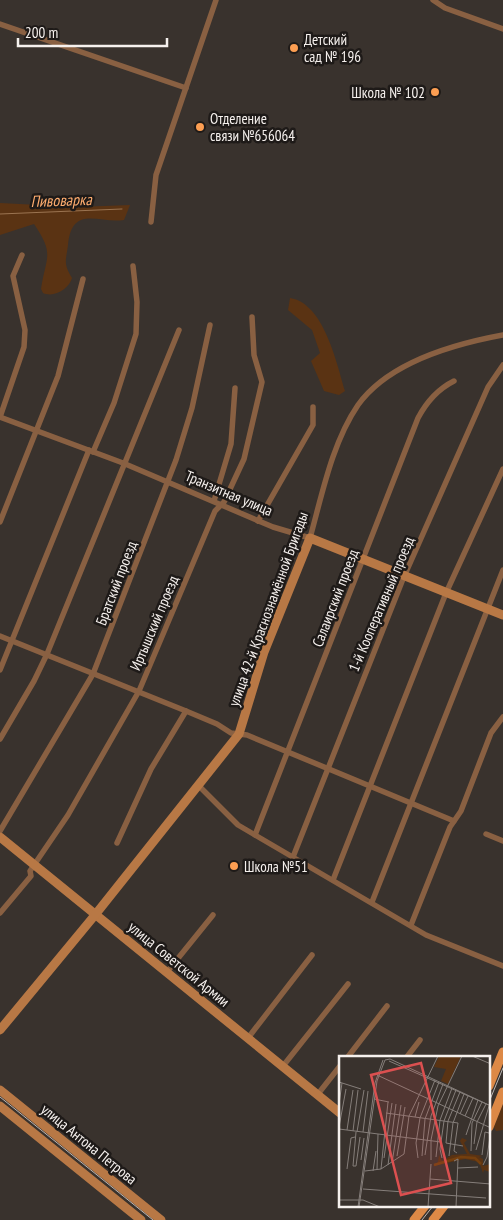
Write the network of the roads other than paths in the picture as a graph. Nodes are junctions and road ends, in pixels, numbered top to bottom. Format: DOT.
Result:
graph roads {
  1 [pos="216,0"];
  2 [pos="433,0"];
  3 [pos="0,24"];
  4 [pos="503,29"];
  5 [pos="186,88"];
  6 [pos="150,222"];
  7 [pos="22,255"];
  8 [pos="133,266"];
  9 [pos="83,278"];
  10 [pos="252,318"];
  11 [pos="210,326"];
  12 [pos="179,330"];
  13 [pos="503,334"];
  14 [pos="503,364"];
  15 [pos="454,381"];
  16 [pos="235,388"];
  17 [pos="313,407"];
  18 [pos="0,417"];
  19 [pos="37,431"];
  20 [pos="91,451"];
  21 [pos="123,463"];
  22 [pos="503,469"];
  23 [pos="169,482"];
  24 [pos="217,502"];
  25 [pos="258,521"];
  26 [pos="0,522"];
  27 [pos="310,538"];
  28 [pos="363,559"];
  29 [pos="503,570"];
  30 [pos="405,576"];
  31 [pos="446,592"];
  32 [pos="487,609"];
  33 [pos="503,615"];
  34 [pos="0,636"];
  35 [pos="13,641"];
  36 [pos="47,654"];
  37 [pos="0,670"];
  38 [pos="93,674"];
  39 [pos="139,691"];
  40 [pos="186,710"];
  41 [pos="503,717"];
  42 [pos="239,734"];
  43 [pos="0,739"];
  44 [pos="287,752"];
  45 [pos="328,769"];
  46 [pos="370,785"];
  47 [pos="199,786"];
  48 [pos="410,803"];
  49 [pos="454,821"];
  50 [pos="0,832"];
  51 [pos="486,834"];
  52 [pos="255,835"];
  53 [pos="0,837"];
  54 [pos="503,841"];
  55 [pos="117,843"];
  56 [pos="293,857"];
  57 [pos="35,865"];
  58 [pos="333,880"];
  59 [pos="372,902"];
  60 [pos="0,913"];
  61 [pos="95,915"];
  62 [pos="213,915"];
  63 [pos="411,925"];
  64 [pos="312,955"];
  65 [pos="503,966"];
  66 [pos="167,972"];
  67 [pos="348,984"];
  68 [pos="387,1006"];
  69 [pos="0,1030"];
  70 [pos="248,1038"];
  71 [pos="420,1040"];
  72 [pos="503,1052"];
  73 [pos="349,1056"];
  74 [pos="408,1056"];
  75 [pos="283,1066"];
  76 [pos="339,1067"];
  77 [pos="490,1084"];
  78 [pos="490,1086"];
  79 [pos="0,1090"];
  80 [pos="503,1092"];
  81 [pos="318,1094"];
  82 [pos="0,1106"];
  83 [pos="339,1112"];
  84 [pos="490,1124"];
  85 [pos="423,1208"];
  86 [pos="442,1208"];
  87 [pos="141,1220"];
  88 [pos="161,1220"];
  89 [pos="414,1220"];
  90 [pos="433,1220"];
  1 -- 5 [label="street"];
  2 -- 4 [label="street"];
  3 -- 5 [label="street"];
  5 -- 6 [label="street"];
  7 -- 18 [label="street"];
  8 -- 20 [label="street"];
  9 -- 19 [label="street"];
  10 -- 24 [label="street, Иртышский проезд"];
  11 -- 23 [label="street, Братский проезд"];
  12 -- 21 [label="street"];
  13 -- 27 [label="street, улица 42-й Краснознамённой Бригады"];
  14 -- 30 [label="street, 1-й Кооперативный проезд"];
  15 -- 28 [label="street, Салаирский проезд"];
  16 -- 24 [label="street, Иртышский проезд"];
  17 -- 25 [label="street"];
  18 -- 19 [label="street, Транзитная улица"];
  19 -- 20 [label="street, Транзитная улица"];
  19 -- 26 [label="street"];
  20 -- 21 [label="street, Транзитная улица"];
  20 -- 35 [label="street"];
  21 -- 23 [label="street, Транзитная улица"];
  21 -- 36 [label="street"];
  22 -- 31 [label="street"];
  23 -- 24 [label="street, Транзитная улица"];
  23 -- 38 [label="street, Братский проезд"];
  24 -- 25 [label="street, Транзитная улица"];
  24 -- 39 [label="street, Иртышский проезд"];
  25 -- 27 [label="street, Транзитная улица"];
  27 -- 28 [label="street, Транзитная улица"];
  27 -- 42 [label="street, улица 42-й Краснознамённой Бригады"];
  28 -- 30 [label="street, Транзитная улица"];
  28 -- 44 [label="street, Салаирский проезд"];
  29 -- 32 [label="street"];
  30 -- 31 [label="street, Транзитная улица"];
  30 -- 45 [label="street, 1-й Кооперативный проезд"];
  31 -- 32 [label="street, Транзитная улица"];
  31 -- 46 [label="street"];
  32 -- 33 [label="street, Транзитная улица"];
  32 -- 48 [label="street"];
  34 -- 35 [label="street"];
  35 -- 36 [label="street"];
  35 -- 37 [label="street"];
  36 -- 38 [label="street"];
  36 -- 43 [label="street"];
  38 -- 39 [label="street"];
  38 -- 50 [label="street, Братский проезд"];
  39 -- 40 [label="street"];
  39 -- 57 [label="street, Иртышский проезд"];
  40 -- 42 [label="street"];
  40 -- 55 [label="street"];
  41 -- 49 [label="street"];
  42 -- 44 [label="street"];
  42 -- 47 [label="street, улица 42-й Краснознамённой Бригады"];
  44 -- 45 [label="street"];
  44 -- 52 [label="street, Салаирский проезд"];
  45 -- 46 [label="street"];
  45 -- 56 [label="street, 1-й Кооперативный проезд"];
  46 -- 48 [label="street"];
  46 -- 58 [label="street"];
  47 -- 52 [label="street"];
  47 -- 61 [label="street, улица 42-й Краснознамённой Бригады"];
  48 -- 49 [label="street"];
  48 -- 59 [label="street"];
  49 -- 63 [label="street"];
  51 -- 54 [label="street"];
  52 -- 56 [label="street"];
  53 -- 57 [label="street, улица Советской Армии"];
  56 -- 58 [label="street"];
  57 -- 60 [label="street, Иртышский проезд"];
  57 -- 61 [label="street, улица Советской Армии"];
  58 -- 59 [label="street"];
  59 -- 63 [label="street"];
  61 -- 66 [label="street, улица Советской Армии"];
  61 -- 69 [label="street, улица 42-й Краснознамённой Бригады"];
  62 -- 66 [label="street"];
  63 -- 65 [label="street"];
  64 -- 70 [label="street"];
  66 -- 70 [label="street, улица Советской Армии"];
  67 -- 75 [label="street"];
  68 -- 73 [label="street"];
  70 -- 75 [label="street, улица Советской Армии"];
  71 -- 74 [label="street"];
  72 -- 77 [label="main road"];
  75 -- 81 [label="street, улица Советской Армии"];
  76 -- 81 [label="street"];
  78 -- 80 [label="main road"];
  79 -- 88 [label="street, улица Антона Петрова"];
  80 -- 84 [label="main road"];
  81 -- 83 [label="street, улица Советской Армии"];
  82 -- 87 [label="street, улица Антона Петрова"];
  85 -- 89 [label="main road"];
  86 -- 90 [label="main road"];
}
